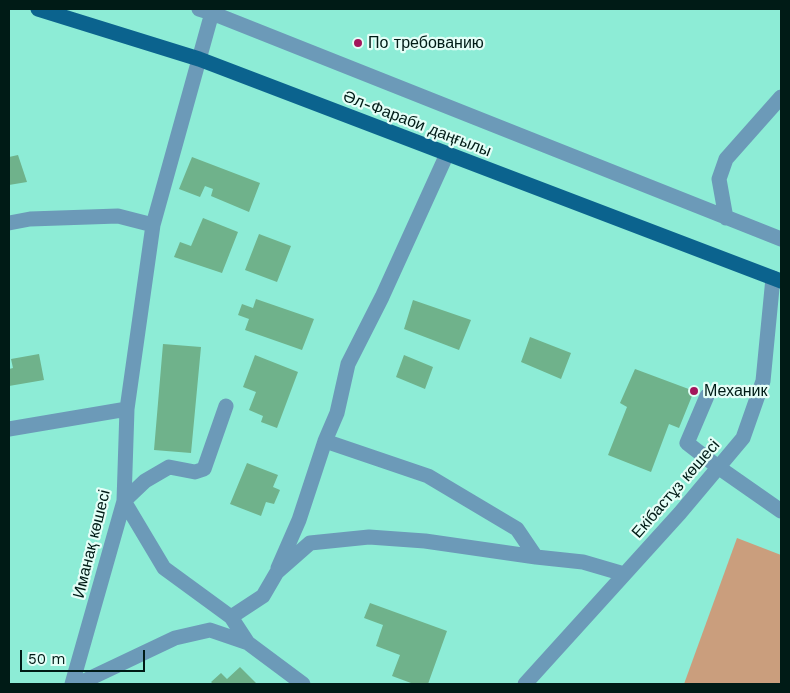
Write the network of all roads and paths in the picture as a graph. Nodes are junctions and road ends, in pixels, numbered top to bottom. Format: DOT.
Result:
graph roads {
  1 [pos="38,9"];
  2 [pos="208,10"];
  3 [pos="199,59"];
  4 [pos="781,97"];
  5 [pos="446,154"];
  6 [pos="726,218"];
  7 [pos="9,223"];
  8 [pos="153,225"];
  9 [pos="781,239"];
  10 [pos="777,279"];
  11 [pos="707,396"];
  12 [pos="226,406"];
  13 [pos="127,409"];
  14 [pos="9,429"];
  15 [pos="326,441"];
  16 [pos="718,467"];
  17 [pos="124,501"];
  18 [pos="781,511"];
  19 [pos="536,557"];
  20 [pos="277,572"];
  21 [pos="624,574"];
  22 [pos="231,617"];
  23 [pos="248,643"];
  24 [pos="72,684"];
  25 [pos="78,684"];
  26 [pos="303,684"];
  27 [pos="525,684"];
  1 -- 3 [label="main road, Әл-Фараби даңғылы"];
  2 -- 3 [label="street, Иманақ көшесі"];
  2 -- 6 [label="street"];
  3 -- 5 [label="main road, Әл-Фараби даңғылы"];
  3 -- 8 [label="street, Иманақ көшесі"];
  4 -- 6 [label="street"];
  5 -- 10 [label="main road, Әл-Фараби даңғылы"];
  5 -- 15 [label="street"];
  6 -- 9 [label="street"];
  7 -- 8 [label="street"];
  8 -- 13 [label="street, Иманақ көшесі"];
  10 -- 16 [label="street, Екібастұз көшесі"];
  11 -- 16 [label="street"];
  12 -- 17 [label="street"];
  13 -- 14 [label="street"];
  13 -- 17 [label="street, Иманақ көшесі"];
  15 -- 19 [label="street"];
  15 -- 20 [label="street"];
  16 -- 18 [label="street"];
  16 -- 21 [label="street, Екібастұз көшесі"];
  17 -- 22 [label="street"];
  17 -- 24 [label="street, Иманақ көшесі"];
  19 -- 20 [label="street"];
  19 -- 21 [label="street"];
  20 -- 22 [label="street"];
  21 -- 27 [label="street, Екібастұз көшесі"];
  22 -- 23 [label="street"];
  23 -- 25 [label="street"];
  23 -- 26 [label="street"];
}
